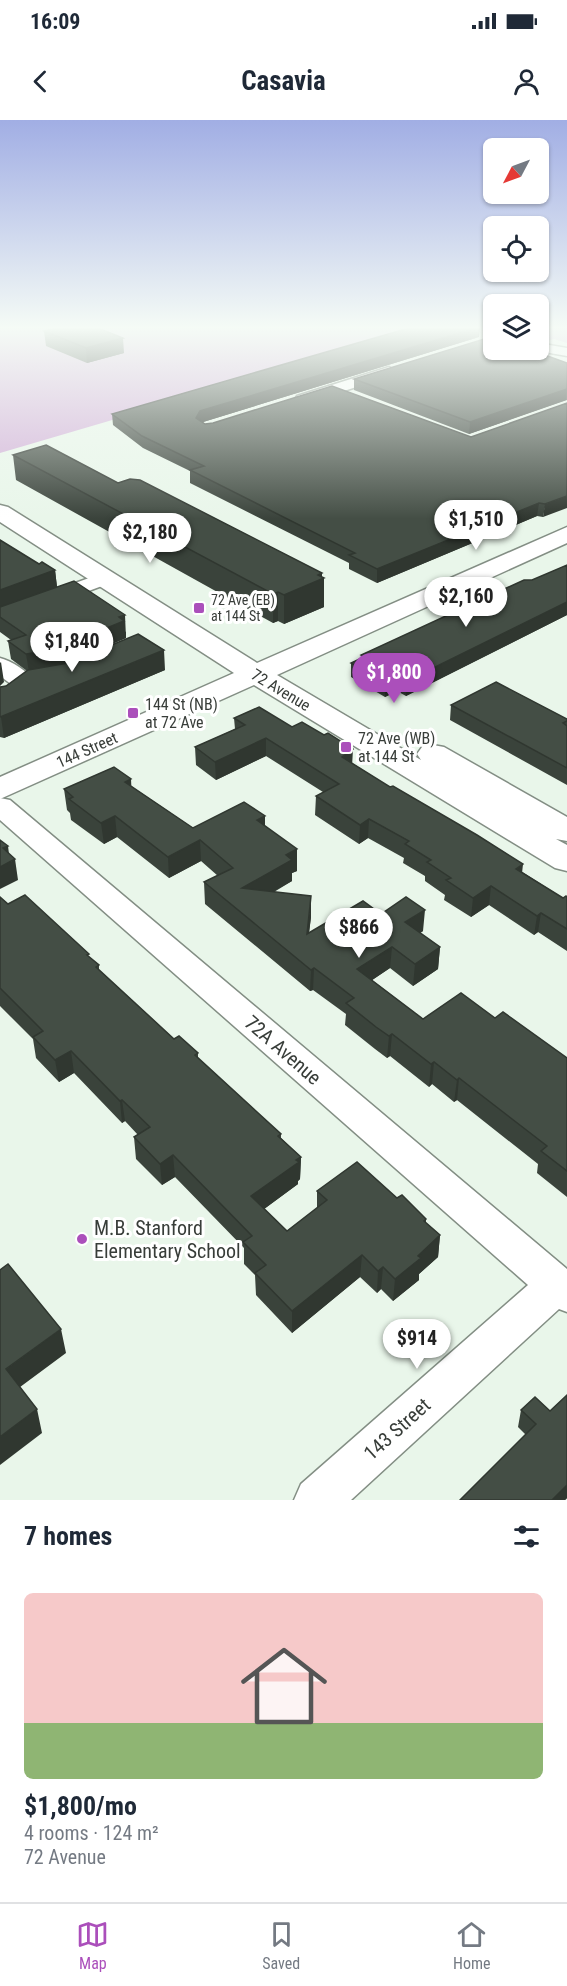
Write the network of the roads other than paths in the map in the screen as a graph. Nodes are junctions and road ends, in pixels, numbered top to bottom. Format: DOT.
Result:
graph roads {
  1 [pos="332,390"];
  2 [pos="334,390"];
  3 [pos="358,400"];
  4 [pos="291,403"];
  5 [pos="0,505"];
  6 [pos="0,512"];
  7 [pos="567,534"];
  8 [pos="103,579"];
  9 [pos="0,617"];
  10 [pos="0,665"];
  11 [pos="266,669"];
  12 [pos="24,685"];
  13 [pos="0,789"];
  14 [pos="0,806"];
  15 [pos="567,831"];
  16 [pos="567,860"];
  17 [pos="562,1289"];
  18 [pos="317,1500"];
  1 -- 4 [label="street"];
  2 -- 3 [label="street"];
  5 -- 11 [label="main road, 72 Avenue"];
  6 -- 8 [label="main road, 72 Avenue"];
  7 -- 11 [label="main road, 144 Street"];
  8 -- 9 [label="street"];
  8 -- 11 [label="main road, 72 Avenue"];
  10 -- 12 [label="street"];
  11 -- 13 [label="main road, 144 Street"];
  11 -- 15 [label="main road, 72 Avenue"];
  11 -- 16 [label="main road, 72 Avenue"];
  14 -- 17 [label="street, 72A Avenue"];
  17 -- 18 [label="street, 143 Street"];
}
